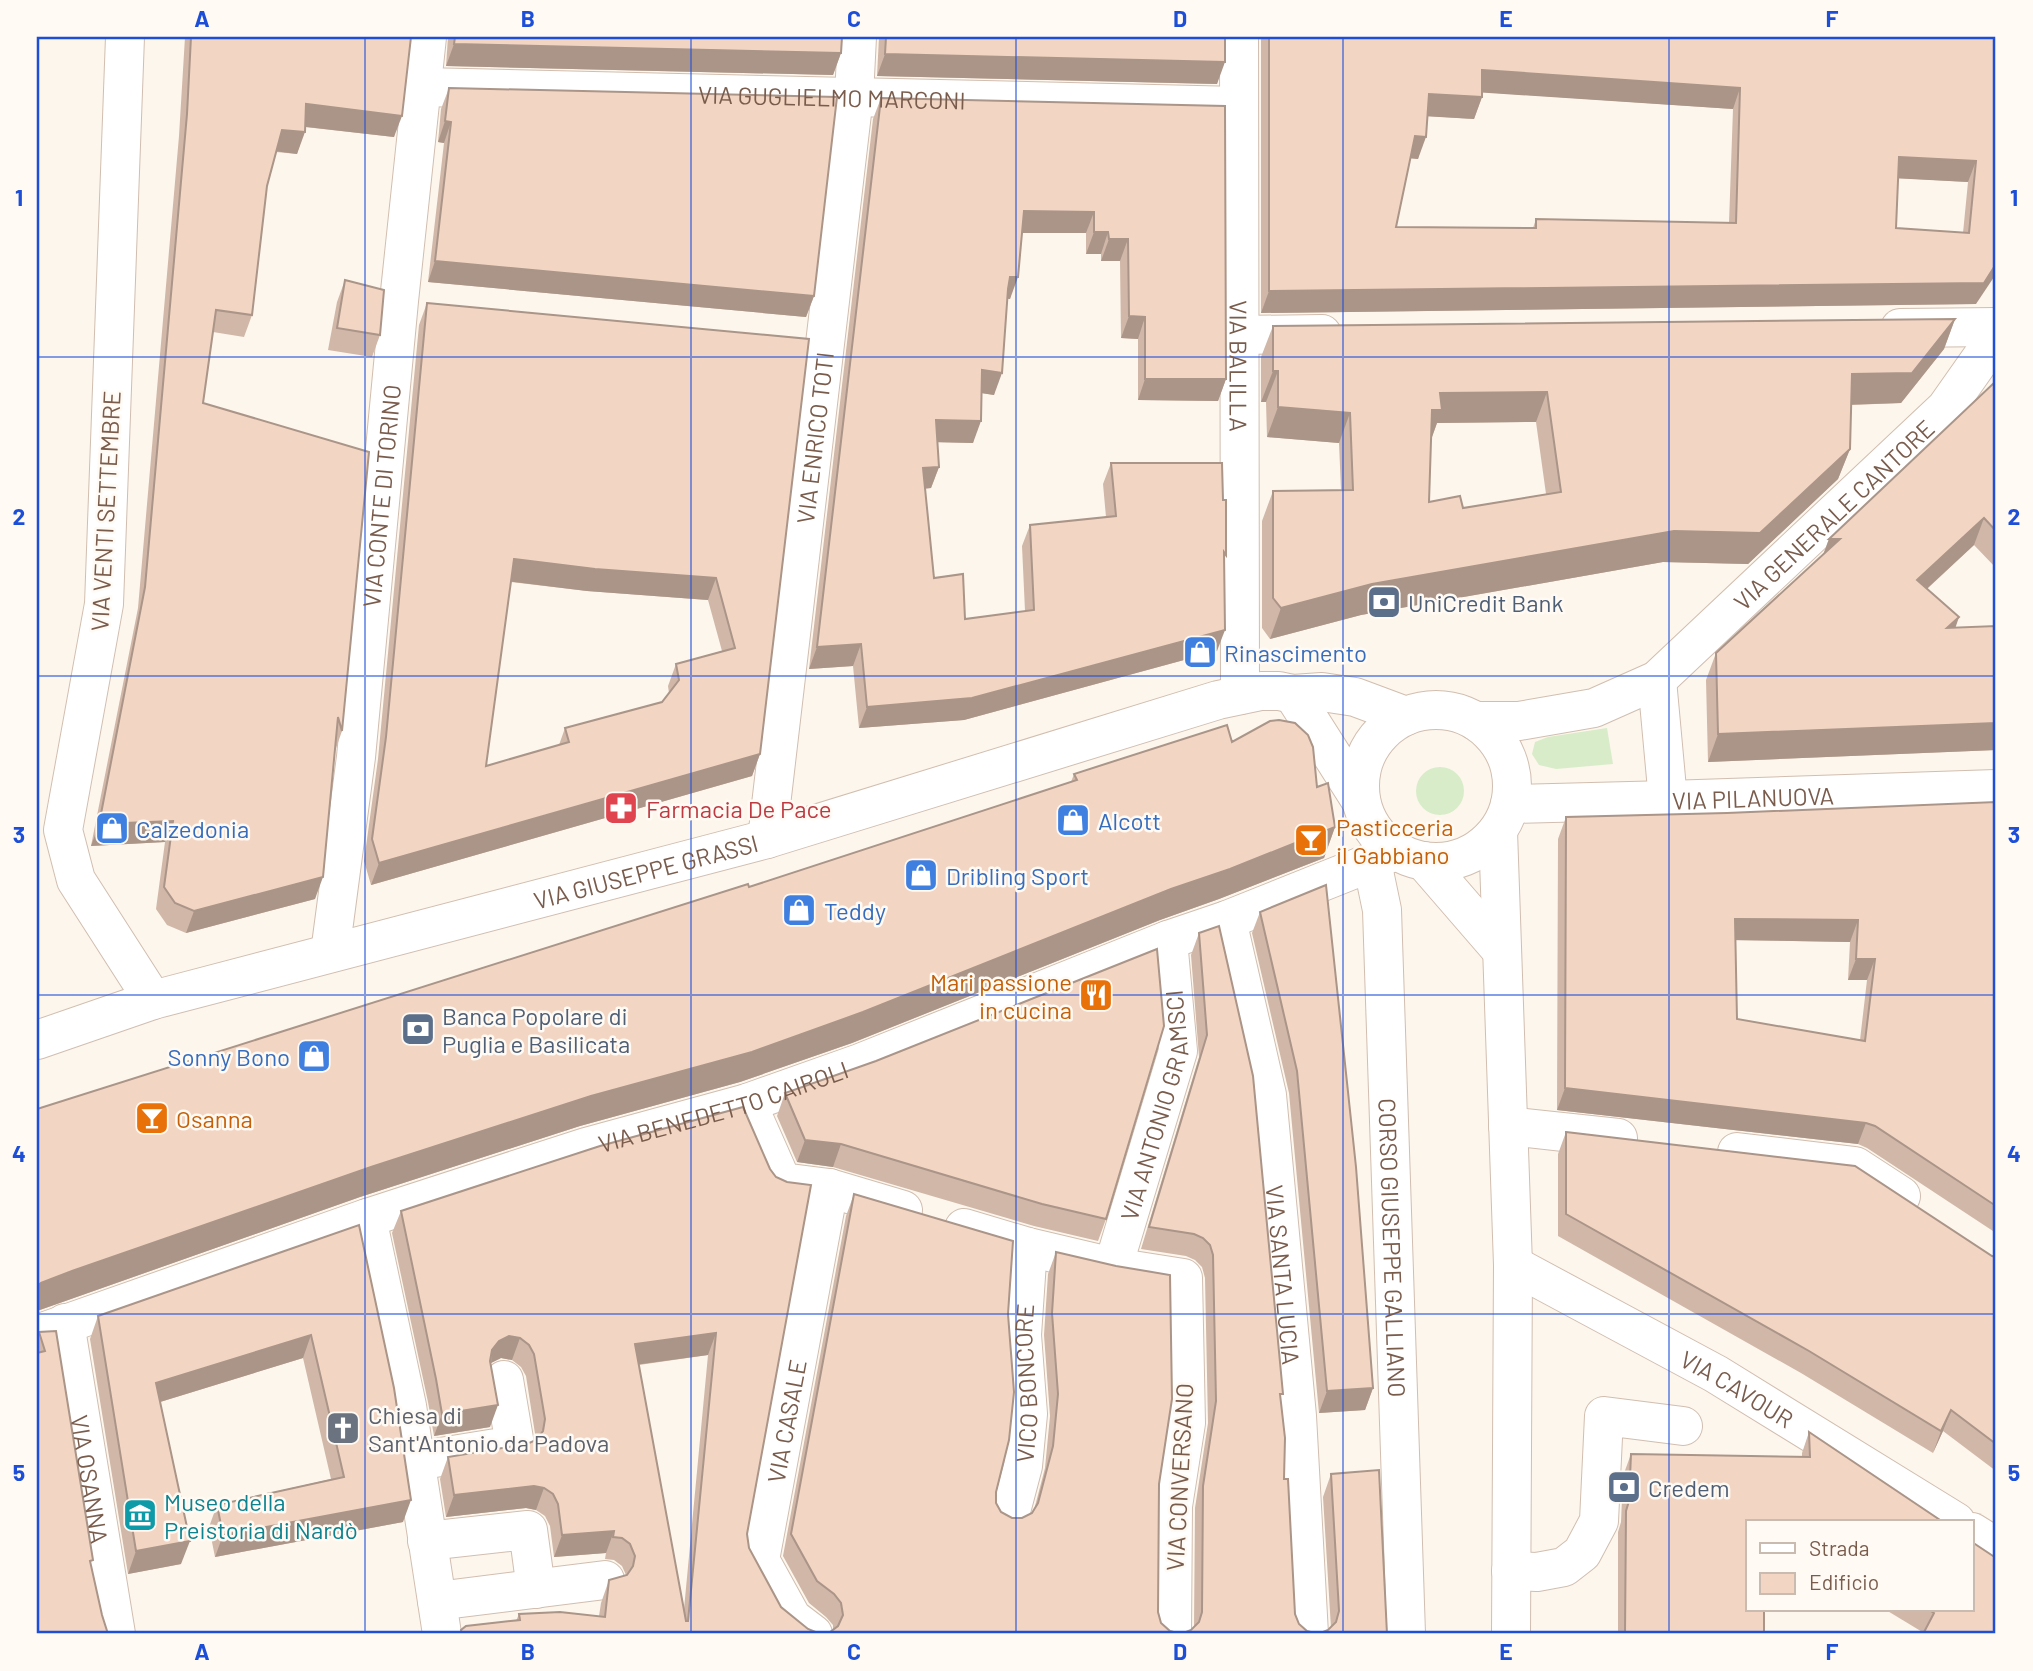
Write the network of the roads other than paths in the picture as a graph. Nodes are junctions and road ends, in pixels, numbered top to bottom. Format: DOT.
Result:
graph roads {
  1 [pos="125,37"];
  2 [pos="427,37"];
  3 [pos="858,37"];
  4 [pos="1239,37"];
  5 [pos="422,87"];
  6 [pos="853,96"];
  7 [pos="1239,106"];
  8 [pos="1996,327"];
  9 [pos="1872,329"];
  10 [pos="1349,334"];
  11 [pos="1239,335"];
  12 [pos="1996,337"];
  13 [pos="1657,680"];
  14 [pos="1293,694"];
  15 [pos="1240,695"];
  16 [pos="1406,716"];
  17 [pos="1476,721"];
  18 [pos="1996,789"];
  19 [pos="1668,800"];
  20 [pos="1361,801"];
  21 [pos="1504,817"];
  22 [pos="767,839"];
  23 [pos="1397,858"];
  24 [pos="1227,920"];
  25 [pos="1168,940"];
  26 [pos="1501,950"];
  27 [pos="330,953"];
  28 [pos="153,1000"];
  29 [pos="37,1040"];
  30 [pos="747,1103"];
  31 [pos="1508,1126"];
  32 [pos="1647,1142"];
  33 [pos="1703,1148"];
  34 [pos="829,1188"];
  35 [pos="1931,1216"];
  36 [pos="367,1218"];
  37 [pos="1028,1247"];
  38 [pos="1513,1265"];
  39 [pos="1113,1267"];
  40 [pos="51,1328"];
  41 [pos="504,1380"];
  42 [pos="1683,1426"];
  43 [pos="416,1461"];
  44 [pos="1009,1519"];
  45 [pos="1953,1520"];
  46 [pos="1974,1533"];
  47 [pos="427,1541"];
  48 [pos="1996,1548"];
  49 [pos="1511,1571"];
  50 [pos="605,1580"];
  51 [pos="536,1589"];
  52 [pos="439,1618"];
  53 [pos="116,1634"];
  54 [pos="813,1634"];
  55 [pos="1172,1634"];
  56 [pos="1309,1634"];
  57 [pos="1406,1634"];
  58 [pos="1511,1634"];
  1 -- 28 [label="street, VIA VENTI SETTEMBRE"];
  2 -- 5 [label="street, VIA CONTE DI TORINO"];
  3 -- 6 [label="street, VIA ENRICO TOTI"];
  4 -- 7 [label="street, VIA BALILLA"];
  5 -- 6 [label="street, VIA GUGLIELMO MARCONI"];
  5 -- 27 [label="street, VIA CONTE DI TORINO"];
  6 -- 7 [label="street, VIA GUGLIELMO MARCONI"];
  6 -- 22 [label="street, VIA ENRICO TOTI"];
  7 -- 11 [label="street, VIA BALILLA"];
  8 -- 9 [label="street"];
  10 -- 11 [label="street"];
  11 -- 15 [label="street, VIA BALILLA"];
  12 -- 13 [label="street, VIA GENERALE CANTORE"];
  13 -- 17 [label="street, VIA GENERALE CANTORE"];
  13 -- 19 [label="street"];
  14 -- 15 [label="street, VIA GIUSEPPE GRASSI"];
  14 -- 16 [label="street, VIA GIUSEPPE GRASSI"];
  14 -- 20 [label="street"];
  15 -- 22 [label="street, VIA GIUSEPPE GRASSI"];
  16 -- 17 [label="street"];
  16 -- 20 [label="street"];
  17 -- 21 [label="street"];
  18 -- 19 [label="street, VIA PILANUOVA"];
  19 -- 21 [label="street, VIA PILANUOVA"];
  20 -- 23 [label="street"];
  21 -- 23 [label="street"];
  21 -- 26 [label="street"];
  22 -- 27 [label="street, VIA GIUSEPPE GRASSI"];
  23 -- 24 [label="street, VIA BENEDETTO CAIROLI"];
  23 -- 26 [label="street"];
  23 -- 57 [label="street, CORSO GIUSEPPE GALLIANO"];
  24 -- 25 [label="street, VIA BENEDETTO CAIROLI"];
  24 -- 56 [label="street, VIA SANTA LUCIA"];
  25 -- 30 [label="street, VIA BENEDETTO CAIROLI"];
  25 -- 39 [label="street, VIA ANTONIO GRAMSCI"];
  26 -- 31 [label="street"];
  27 -- 28 [label="street, VIA GIUSEPPE GRASSI"];
  28 -- 29 [label="street, VIA GIUSEPPE GRASSI"];
  30 -- 34 [label="street"];
  30 -- 36 [label="street, VIA BENEDETTO CAIROLI"];
  31 -- 32 [label="street"];
  31 -- 38 [label="street"];
  33 -- 35 [label="street"];
  34 -- 37 [label="street"];
  34 -- 54 [label="street, VIA CASALE"];
  36 -- 40 [label="street, VIA BENEDETTO CAIROLI"];
  36 -- 43 [label="street"];
  37 -- 39 [label="street"];
  37 -- 44 [label="street, VICO BONCORE"];
  38 -- 45 [label="street, VIA CAVOUR"];
  38 -- 49 [label="street"];
  39 -- 55 [label="street, VIA CONVERSANO"];
  40 -- 53 [label="street, VIA OSANNA"];
  41 -- 43 [label="street"];
  42 -- 49 [label="street"];
  43 -- 47 [label="street"];
  46 -- 48 [label="street"];
  47 -- 51 [label="street"];
  47 -- 52 [label="street"];
  49 -- 58 [label="street"];
  50 -- 51 [label="street"];
  51 -- 52 [label="street"];
}
